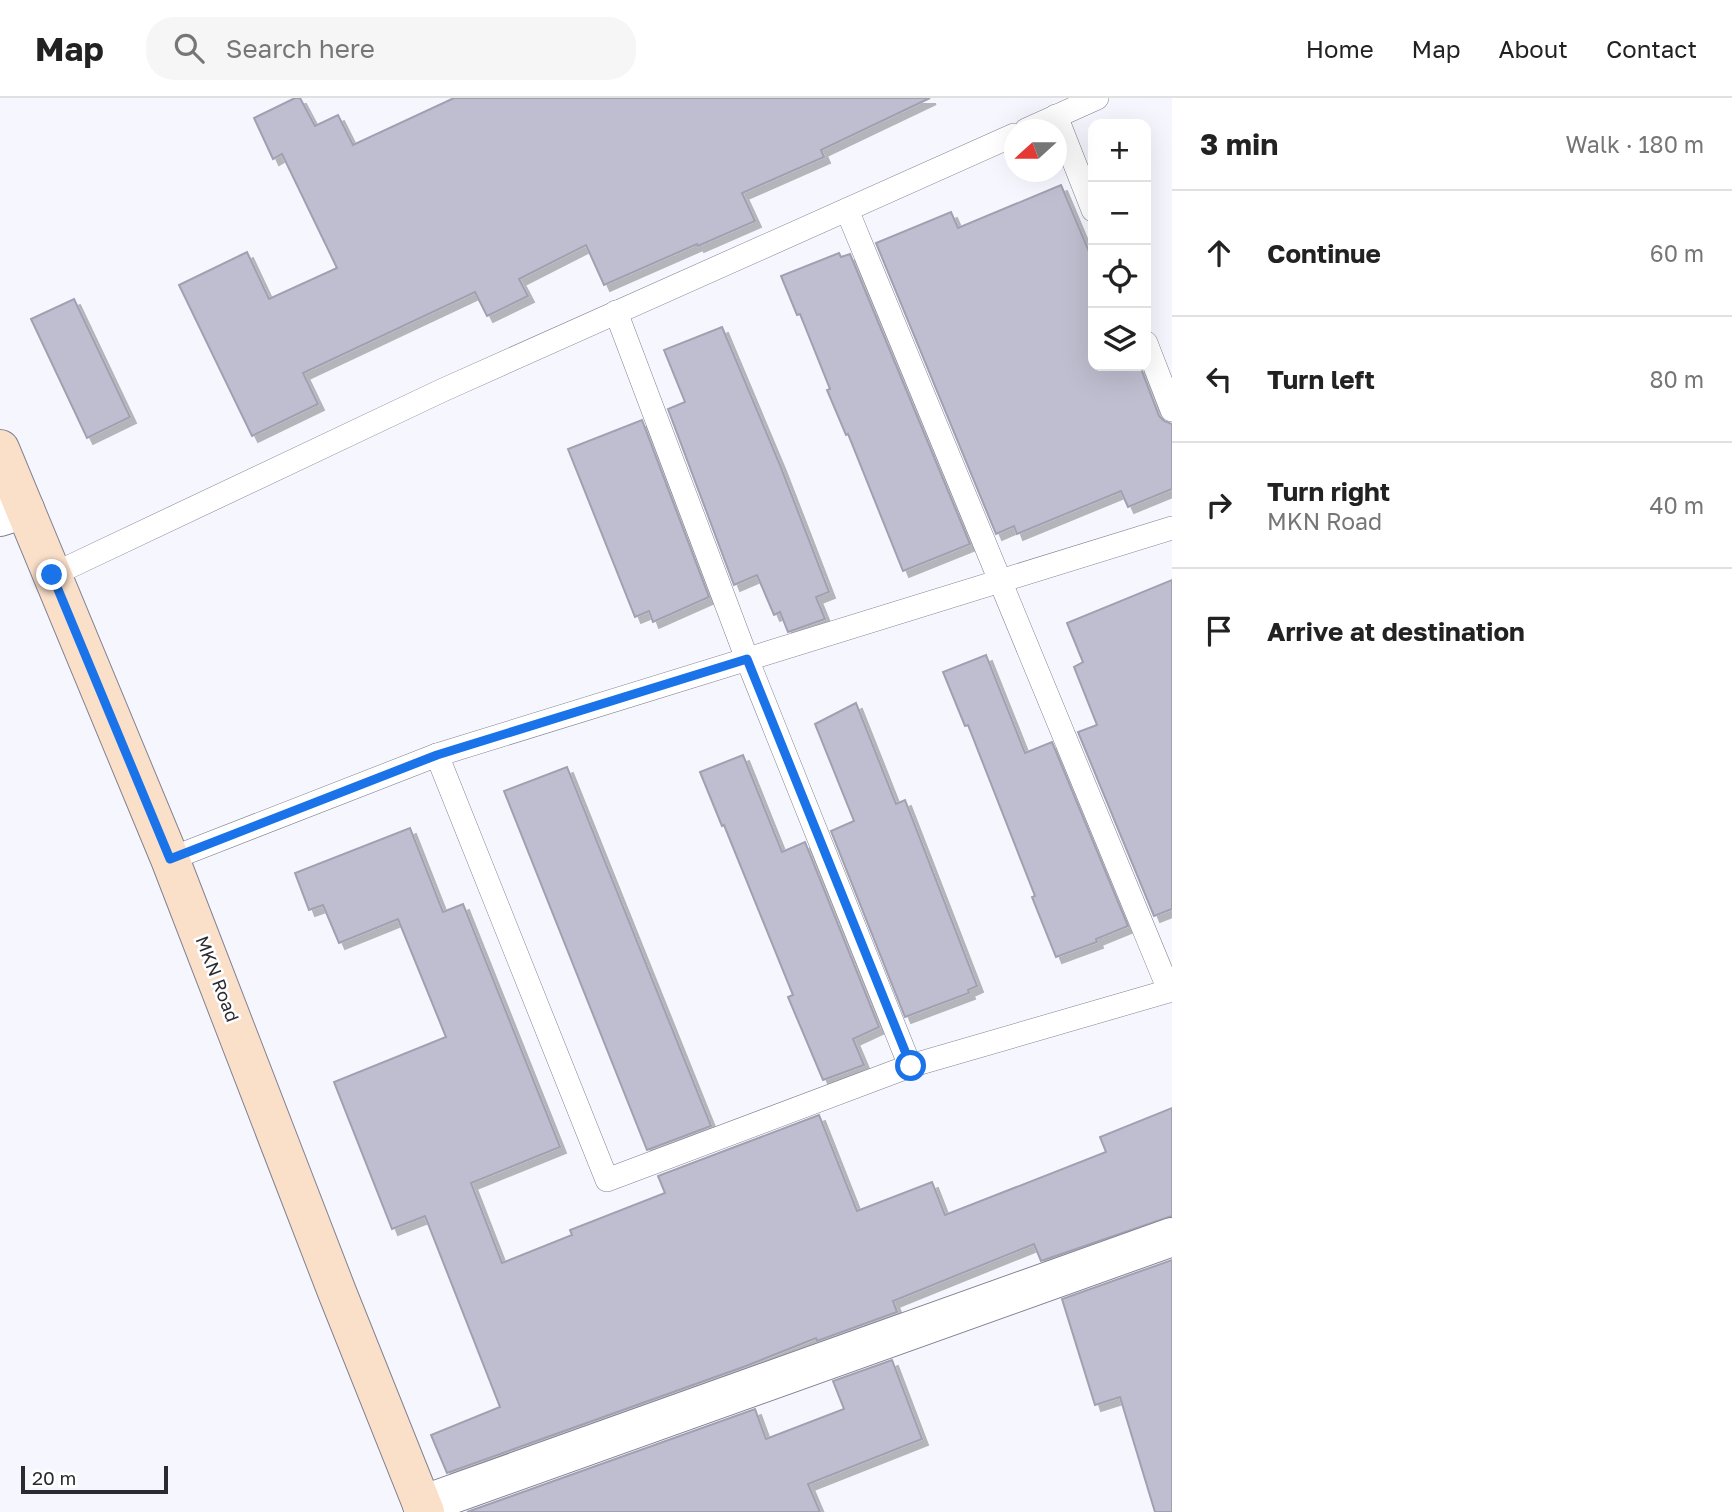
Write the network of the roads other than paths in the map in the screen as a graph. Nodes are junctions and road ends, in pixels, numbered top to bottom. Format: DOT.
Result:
graph roads {
  1 [pos="1097,98"];
  2 [pos="1056,116"];
  3 [pos="1050,119"];
  4 [pos="1004,139"];
  5 [pos="1088,197"];
  6 [pos="846,210"];
  7 [pos="616,312"];
  8 [pos="1151,356"];
  9 [pos="1172,410"];
  10 [pos="0,449"];
  11 [pos="12,513"];
  12 [pos="1172,528"];
  13 [pos="52,575"];
  14 [pos="1000,581"];
  15 [pos="747,659"];
  16 [pos="437,755"];
  17 [pos="170,859"];
  18 [pos="1170,990"];
  19 [pos="911,1066"];
  20 [pos="1172,1237"];
  21 [pos="424,1508"];
  1 -- 2 [label="lane"];
  2 -- 3 [label="lane"];
  2 -- 5 [label="lane"];
  4 -- 6 [label="lane"];
  6 -- 7 [label="lane"];
  6 -- 14 [label="lane"];
  7 -- 13 [label="lane"];
  7 -- 15 [label="lane"];
  8 -- 9 [label="lane"];
  10 -- 11 [label="street, MKN Road"];
  11 -- 13 [label="street, MKN Road"];
  12 -- 14 [label="lane"];
  13 -- 17 [label="street, MKN Road"];
  14 -- 15 [label="lane"];
  14 -- 18 [label="lane"];
  15 -- 16 [label="lane"];
  15 -- 19 [label="lane"];
  16 -- 17 [label="lane"];
  16 -- 19 [label="lane"];
  17 -- 21 [label="street, MKN Road"];
  18 -- 19 [label="lane"];
  20 -- 21 [label="street"];
}
